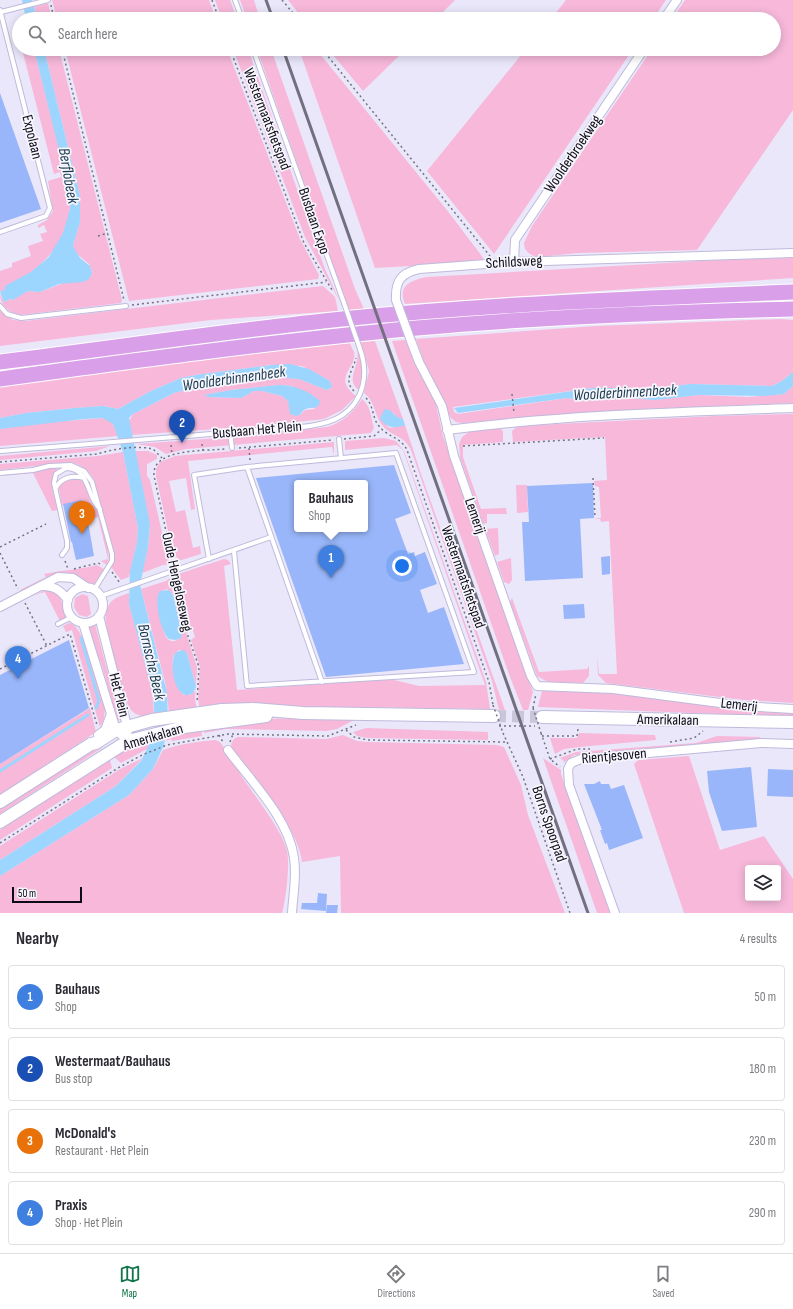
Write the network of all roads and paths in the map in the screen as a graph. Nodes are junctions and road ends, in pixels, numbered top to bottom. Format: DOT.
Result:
graph roads {
  1 [pos="49,0"];
  2 [pos="212,0"];
  3 [pos="236,0"];
  4 [pos="282,0"];
  5 [pos="676,0"];
  6 [pos="0,11"];
  7 [pos="52,12"];
  8 [pos="216,12"];
  9 [pos="240,12"];
  10 [pos="292,12"];
  11 [pos="668,12"];
  12 [pos="64,56"];
  13 [pos="233,56"];
  14 [pos="256,56"];
  15 [pos="328,56"];
  16 [pos="639,56"];
  17 [pos="0,232"];
  18 [pos="108,234"];
  19 [pos="98,236"];
  20 [pos="793,254"];
  21 [pos="514,262"];
  22 [pos="492,263"];
  23 [pos="793,292"];
  24 [pos="0,306"];
  25 [pos="126,306"];
  26 [pos="793,309"];
  27 [pos="2,362"];
  28 [pos="0,379"];
  29 [pos="360,394"];
  30 [pos="512,394"];
  31 [pos="513,406"];
  32 [pos="793,408"];
  33 [pos="446,430"];
  34 [pos="230,432"];
  35 [pos="604,438"];
  36 [pos="339,439"];
  37 [pos="202,444"];
  38 [pos="463,446"];
  39 [pos="249,447"];
  40 [pos="232,448"];
  41 [pos="0,451"];
  42 [pos="203,451"];
  43 [pos="162,458"];
  44 [pos="341,458"];
  45 [pos="0,462"];
  46 [pos="247,467"];
  47 [pos="0,473"];
  48 [pos="84,478"];
  49 [pos="593,478"];
  50 [pos="56,490"];
  51 [pos="100,509"];
  52 [pos="595,517"];
  53 [pos="46,524"];
  54 [pos="271,537"];
  55 [pos="0,547"];
  56 [pos="234,550"];
  57 [pos="62,555"];
  58 [pos="209,559"];
  59 [pos="108,568"];
  60 [pos="176,570"];
  61 [pos="42,586"];
  62 [pos="124,588"];
  63 [pos="91,589"];
  64 [pos="101,596"];
  65 [pos="68,600"];
  66 [pos="0,607"];
  67 [pos="99,616"];
  68 [pos="72,617"];
  69 [pos="83,622"];
  70 [pos="58,624"];
  71 [pos="40,633"];
  72 [pos="47,646"];
  73 [pos="0,669"];
  74 [pos="322,682"];
  75 [pos="537,686"];
  76 [pos="91,705"];
  77 [pos="198,707"];
  78 [pos="793,709"];
  79 [pos="494,711"];
  80 [pos="111,713"];
  81 [pos="303,713"];
  82 [pos="542,717"];
  83 [pos="793,722"];
  84 [pos="578,727"];
  85 [pos="122,728"];
  86 [pos="542,735"];
  87 [pos="128,741"];
  88 [pos="506,742"];
  89 [pos="91,744"];
  90 [pos="793,744"];
  91 [pos="228,750"];
  92 [pos="568,769"];
  93 [pos="0,802"];
  94 [pos="0,822"];
  95 [pos="0,843"];
  96 [pos="292,913"];
  97 [pos="570,913"];
  98 [pos="615,913"];
  1 -- 6 [label="lane"];
  1 -- 7 [label="path"];
  2 -- 8 [label="path"];
  3 -- 9 [label="lane"];
  4 -- 10 [label="path"];
  5 -- 11 [label="street"];
  6 -- 17 [label="lane, Expolaan"];
  12 -- 18 [label="path"];
  13 -- 25 [label="path, Westermaatsfietspad"];
  14 -- 29 [label="lane, Busbaan Expo, bridge"];
  15 -- 22 [label="path"];
  16 -- 21 [label="street, Woolderbroekweg"];
  18 -- 19 [label="path"];
  18 -- 25 [label="path"];
  20 -- 21 [label="street, Schildsweg"];
  21 -- 22 [label="street, Schildsweg"];
  22 -- 33 [label="street, Schildsweg, bridge"];
  23 -- 27 [label="highway"];
  24 -- 25 [label="lane"];
  26 -- 28 [label="highway"];
  29 -- 34 [label="lane, Busbaan Het Plein"];
  30 -- 31 [label="path"];
  32 -- 33 [label="street"];
  33 -- 75 [label="street, Lemerij"];
  34 -- 40 [label="lane"];
  34 -- 41 [label="lane, Busbaan Het Plein"];
  35 -- 38 [label="path"];
  36 -- 39 [label="path"];
  36 -- 44 [label="lane"];
  36 -- 79 [label="path, Westermaatsfietspad"];
  37 -- 42 [label="path"];
  39 -- 40 [label="path"];
  39 -- 46 [label="path"];
  40 -- 42 [label="path"];
  42 -- 43 [label="path"];
  43 -- 45 [label="path"];
  43 -- 60 [label="path, Oude Hengeloseweg"];
  44 -- 46 [label="lane"];
  44 -- 74 [label="lane"];
  46 -- 54 [label="lane"];
  46 -- 58 [label="lane"];
  47 -- 51 [label="lane"];
  48 -- 50 [label="lane"];
  48 -- 50 [label="lane"];
  48 -- 51 [label="lane"];
  49 -- 52 [label="path"];
  50 -- 57 [label="lane"];
  51 -- 59 [label="lane"];
  53 -- 55 [label="path"];
  54 -- 56 [label="lane"];
  54 -- 74 [label="lane"];
  56 -- 58 [label="lane"];
  56 -- 74 [label="lane"];
  57 -- 59 [label="path"];
  58 -- 60 [label="lane"];
  59 -- 62 [label="path"];
  59 -- 63 [label="lane"];
  60 -- 62 [label="lane"];
  60 -- 77 [label="path, Oude Hengeloseweg"];
  61 -- 63 [label="street"];
  61 -- 65 [label="street"];
  61 -- 66 [label="street"];
  62 -- 64 [label="lane"];
  63 -- 64 [label="street"];
  63 -- 65 [label="street"];
  64 -- 67 [label="street"];
  65 -- 68 [label="street"];
  67 -- 69 [label="street"];
  67 -- 85 [label="street, Het Plein"];
  68 -- 69 [label="street"];
  68 -- 70 [label="lane"];
  69 -- 80 [label="street, Het Plein"];
  71 -- 72 [label="path"];
  72 -- 73 [label="path"];
  72 -- 76 [label="path"];
  75 -- 78 [label="street, Lemerij"];
  75 -- 86 [label="path, bridge"];
  79 -- 81 [label="main road, Amerikalaan"];
  79 -- 88 [label="path, Westermaatsfietspad, bridge"];
  80 -- 85 [label="street, Het Plein"];
  80 -- 89 [label="street, Het Plein"];
  81 -- 85 [label="main road, Amerikalaan"];
  81 -- 87 [label="main road, Amerikalaan"];
  82 -- 83 [label="main road, Amerikalaan"];
  84 -- 86 [label="path"];
  85 -- 87 [label="street, Het Plein"];
  85 -- 89 [label="main road, Amerikalaan"];
  86 -- 92 [label="path"];
  87 -- 94 [label="main road, Amerikalaan"];
  88 -- 95 [label="path"];
  88 -- 97 [label="path, Borns Spoorpad"];
  89 -- 93 [label="main road, Amerikalaan"];
  90 -- 92 [label="street, Rientjesoven"];
  91 -- 96 [label="street"];
  92 -- 98 [label="street, Rientjesoven"];
}
